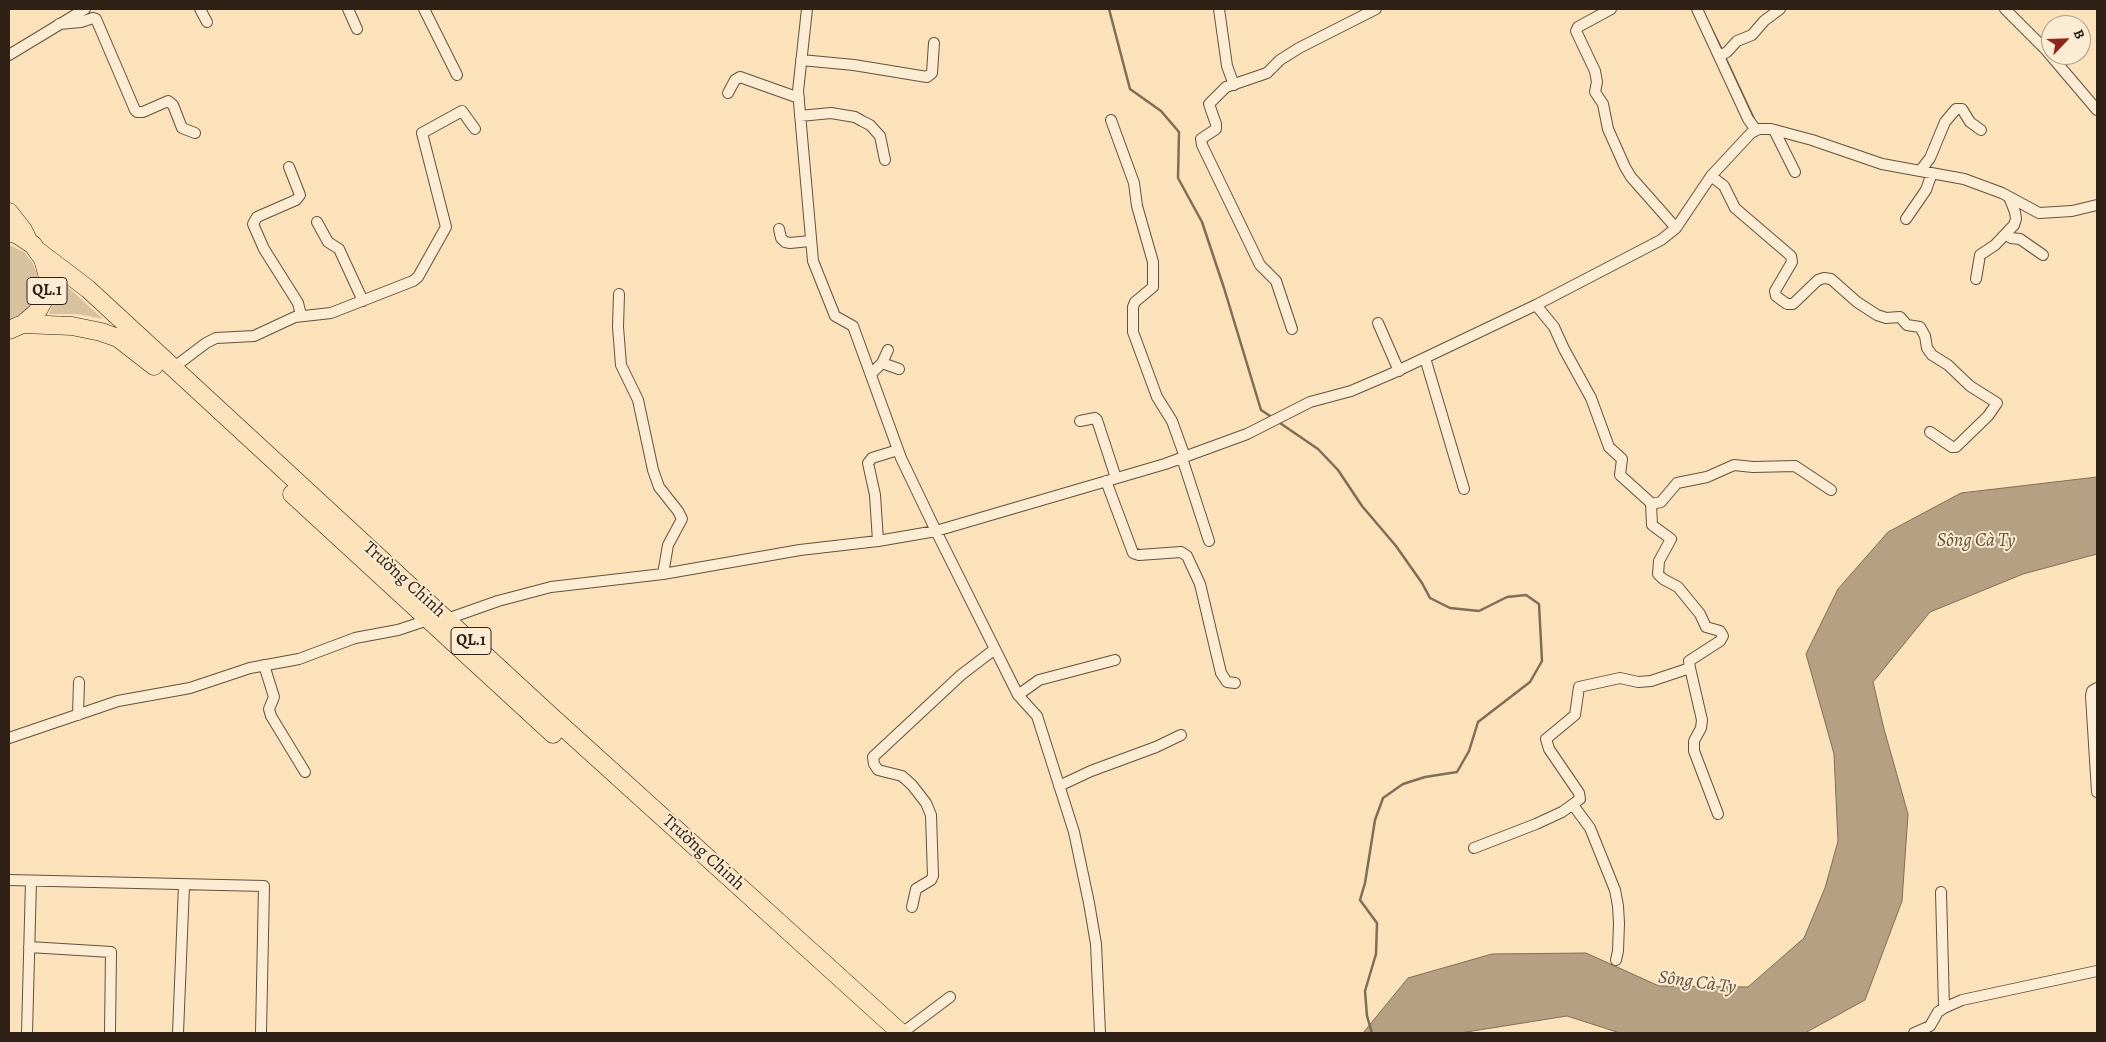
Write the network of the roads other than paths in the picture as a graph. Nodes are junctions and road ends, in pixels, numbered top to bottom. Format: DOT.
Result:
graph roads {
  1 [pos="85,9"];
  2 [pos="200,9"];
  3 [pos="348,9"];
  4 [pos="424,9"];
  5 [pos="807,9"];
  6 [pos="1219,9"];
  7 [pos="1376,9"];
  8 [pos="1611,9"];
  9 [pos="1697,9"];
  10 [pos="1780,9"];
  11 [pos="2005,9"];
  12 [pos="73,12"];
  13 [pos="206,22"];
  14 [pos="59,24"];
  15 [pos="357,29"];
  16 [pos="934,43"];
  17 [pos="9,55"];
  18 [pos="1719,56"];
  19 [pos="801,60"];
  20 [pos="457,75"];
  21 [pos="1234,85"];
  22 [pos="728,93"];
  23 [pos="799,98"];
  24 [pos="2097,110"];
  25 [pos="800,116"];
  26 [pos="1112,120"];
  27 [pos="475,129"];
  28 [pos="1756,130"];
  29 [pos="1774,130"];
  30 [pos="1981,130"];
  31 [pos="195,133"];
  32 [pos="885,160"];
  33 [pos="288,167"];
  34 [pos="1920,171"];
  35 [pos="1795,172"];
  36 [pos="1932,173"];
  37 [pos="1711,176"];
  38 [pos="2008,197"];
  39 [pos="2097,204"];
  40 [pos="9,212"];
  41 [pos="1906,219"];
  42 [pos="316,222"];
  43 [pos="779,228"];
  44 [pos="1676,228"];
  45 [pos="9,232"];
  46 [pos="2006,235"];
  47 [pos="810,241"];
  48 [pos="33,246"];
  49 [pos="2043,255"];
  50 [pos="1976,279"];
  51 [pos="619,294"];
  52 [pos="363,301"];
  53 [pos="1536,305"];
  54 [pos="301,316"];
  55 [pos="1378,323"];
  56 [pos="16,327"];
  57 [pos="1292,329"];
  58 [pos="888,350"];
  59 [pos="1425,358"];
  60 [pos="882,363"];
  61 [pos="173,368"];
  62 [pos="899,369"];
  63 [pos="1399,371"];
  64 [pos="871,374"];
  65 [pos="1080,421"];
  66 [pos="1930,432"];
  67 [pos="898,450"];
  68 [pos="1184,457"];
  69 [pos="1111,480"];
  70 [pos="1464,489"];
  71 [pos="1831,490"];
  72 [pos="1652,504"];
  73 [pos="936,531"];
  74 [pos="1208,540"];
  75 [pos="878,541"];
  76 [pos="663,574"];
  77 [pos="447,619"];
  78 [pos="428,620"];
  79 [pos="995,649"];
  80 [pos="1115,660"];
  81 [pos="264,665"];
  82 [pos="1690,668"];
  83 [pos="79,682"];
  84 [pos="1235,683"];
  85 [pos="2097,688"];
  86 [pos="1018,695"];
  87 [pos="78,716"];
  88 [pos="1182,735"];
  89 [pos="9,738"];
  90 [pos="305,772"];
  91 [pos="1059,786"];
  92 [pos="2097,792"];
  93 [pos="1573,805"];
  94 [pos="1718,814"];
  95 [pos="1474,848"];
  96 [pos="9,880"];
  97 [pos="32,881"];
  98 [pos="184,885"];
  99 [pos="1941,892"];
  100 [pos="912,906"];
  101 [pos="29,948"];
  102 [pos="1616,960"];
  103 [pos="2097,971"];
  104 [pos="950,997"];
  105 [pos="1944,1008"];
  106 [pos="1930,1030"];
  107 [pos="27,1033"];
  108 [pos="110,1033"];
  109 [pos="178,1033"];
  110 [pos="261,1033"];
  111 [pos="884,1033"];
  112 [pos="902,1033"];
  113 [pos="1100,1033"];
  114 [pos="1914,1033"];
  1 -- 12 [label="street"];
  2 -- 13 [label="street"];
  3 -- 15 [label="street"];
  4 -- 20 [label="street"];
  5 -- 19 [label="street"];
  6 -- 21 [label="street"];
  7 -- 21 [label="street"];
  8 -- 44 [label="street"];
  9 -- 18 [label="street"];
  10 -- 18 [label="street"];
  11 -- 24 [label="street"];
  12 -- 14 [label="street"];
  14 -- 17 [label="street"];
  14 -- 31 [label="street"];
  16 -- 19 [label="street"];
  18 -- 28 [label="street"];
  19 -- 23 [label="street"];
  21 -- 57 [label="street"];
  22 -- 23 [label="street"];
  23 -- 25 [label="street"];
  25 -- 32 [label="street"];
  25 -- 47 [label="street"];
  26 -- 68 [label="street"];
  27 -- 52 [label="street"];
  28 -- 29 [label="street"];
  28 -- 37 [label="street"];
  29 -- 34 [label="street"];
  29 -- 35 [label="street"];
  30 -- 34 [label="street"];
  33 -- 54 [label="street"];
  34 -- 36 [label="street"];
  36 -- 38 [label="street"];
  36 -- 41 [label="street"];
  37 -- 44 [label="street"];
  37 -- 66 [label="street"];
  38 -- 39 [label="street"];
  38 -- 46 [label="street"];
  40 -- 48 [label="highway, QL.1"];
  42 -- 52 [label="street"];
  43 -- 47 [label="street"];
  44 -- 53 [label="street"];
  45 -- 48 [label="highway, QL.1"];
  46 -- 49 [label="street"];
  46 -- 50 [label="street"];
  47 -- 64 [label="street"];
  48 -- 56 [label="highway, QL.1"];
  48 -- 61 [label="highway, Trường Chinh / QL.1"];
  51 -- 76 [label="street"];
  52 -- 54 [label="street"];
  53 -- 59 [label="street"];
  53 -- 72 [label="street"];
  54 -- 61 [label="street"];
  55 -- 63 [label="street"];
  56 -- 78 [label="highway, Trường Chinh / QL.1"];
  58 -- 60 [label="street"];
  59 -- 63 [label="street"];
  59 -- 70 [label="street"];
  60 -- 62 [label="street"];
  60 -- 64 [label="street"];
  61 -- 77 [label="highway, Trường Chinh / QL.1"];
  63 -- 68 [label="street"];
  64 -- 67 [label="street"];
  65 -- 69 [label="street"];
  67 -- 73 [label="street"];
  67 -- 75 [label="street"];
  68 -- 69 [label="street"];
  68 -- 74 [label="street"];
  69 -- 73 [label="street"];
  69 -- 84 [label="street"];
  71 -- 72 [label="street"];
  72 -- 82 [label="street"];
  73 -- 75 [label="street"];
  73 -- 79 [label="street"];
  75 -- 76 [label="street"];
  76 -- 77 [label="street"];
  77 -- 78 [label="street"];
  77 -- 112 [label="highway, Trường Chinh / QL.1"];
  78 -- 81 [label="street"];
  78 -- 111 [label="highway, Trường Chinh / QL.1"];
  79 -- 86 [label="street"];
  79 -- 100 [label="street"];
  80 -- 86 [label="street"];
  81 -- 87 [label="street"];
  81 -- 90 [label="street"];
  82 -- 93 [label="street"];
  82 -- 94 [label="street"];
  83 -- 87 [label="street"];
  85 -- 92 [label="street"];
  86 -- 91 [label="street"];
  87 -- 89 [label="street"];
  88 -- 91 [label="street"];
  91 -- 113 [label="street"];
  93 -- 95 [label="street"];
  93 -- 102 [label="street"];
  96 -- 97 [label="street"];
  97 -- 98 [label="street"];
  97 -- 101 [label="street"];
  98 -- 109 [label="street"];
  98 -- 110 [label="street"];
  99 -- 105 [label="street"];
  101 -- 107 [label="street"];
  101 -- 108 [label="street"];
  103 -- 105 [label="street"];
  104 -- 112 [label="street"];
  105 -- 106 [label="street"];
  106 -- 114 [label="street"];
}
